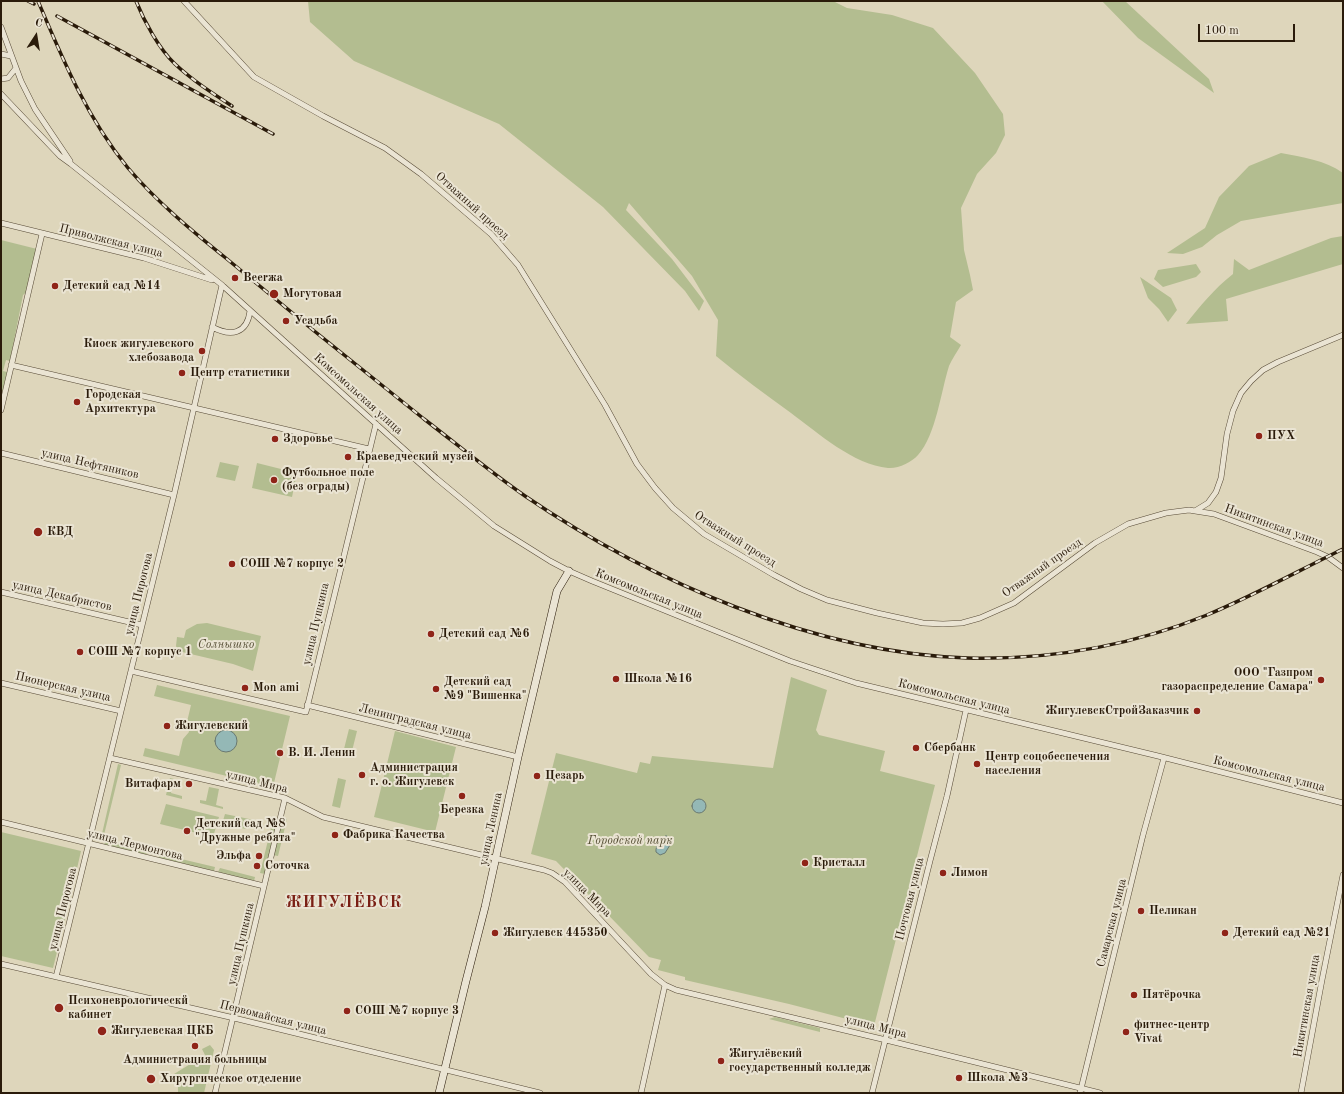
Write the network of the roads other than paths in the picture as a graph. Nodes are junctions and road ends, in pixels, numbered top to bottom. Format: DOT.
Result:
graph roads {
  1 [pos="184,1"];
  2 [pos="1,27"];
  3 [pos="1,54"];
  4 [pos="11,56"];
  5 [pos="16,68"];
  6 [pos="1,80"];
  7 [pos="1,94"];
  8 [pos="71,164"];
  9 [pos="1,223"];
  10 [pos="42,234"];
  11 [pos="216,281"];
  12 [pos="222,285"];
  13 [pos="250,311"];
  14 [pos="212,327"];
  15 [pos="1343,335"];
  16 [pos="11,365"];
  17 [pos="194,408"];
  18 [pos="1,410"];
  19 [pos="376,424"];
  20 [pos="369,449"];
  21 [pos="1,453"];
  22 [pos="174,494"];
  23 [pos="1195,511"];
  24 [pos="1343,568"];
  25 [pos="569,571"];
  26 [pos="1,592"];
  27 [pos="142,625"];
  28 [pos="131,671"];
  29 [pos="1,683"];
  30 [pos="308,706"];
  31 [pos="966,710"];
  32 [pos="121,711"];
  33 [pos="518,757"];
  34 [pos="110,758"];
  35 [pos="1164,758"];
  36 [pos="285,798"];
  37 [pos="1343,803"];
  38 [pos="1,822"];
  39 [pos="89,844"];
  40 [pos="496,859"];
  41 [pos="1343,875"];
  42 [pos="264,886"];
  43 [pos="1,964"];
  44 [pos="56,977"];
  45 [pos="665,986"];
  46 [pos="234,1018"];
  47 [pos="886,1040"];
  48 [pos="446,1070"];
  49 [pos="1080,1091"];
  50 [pos="215,1093"];
  51 [pos="439,1093"];
  52 [pos="540,1093"];
  53 [pos="641,1093"];
  54 [pos="872,1093"];
  55 [pos="1100,1093"];
  56 [pos="1301,1093"];
  1 -- 23 [label="street, Отважный проезд"];
  2 -- 4 [label="street"];
  3 -- 4 [label="street"];
  4 -- 5 [label="street"];
  5 -- 6 [label="street"];
  5 -- 8 [label="street"];
  7 -- 8 [label="street, Комсомольская улица"];
  8 -- 11 [label="street, Комсомольская улица"];
  9 -- 10 [label="street, Приволжская улица"];
  10 -- 11 [label="street, Приволжская улица"];
  10 -- 16 [label="street"];
  11 -- 12 [label="street, Комсомольская улица"];
  12 -- 13 [label="street, Комсомольская улица"];
  12 -- 14 [label="street, улица Пирогова"];
  13 -- 14 [label="street"];
  13 -- 19 [label="street, Комсомольская улица"];
  14 -- 17 [label="street, улица Пирогова"];
  15 -- 23 [label="street"];
  16 -- 17 [label="street"];
  16 -- 18 [label="street"];
  17 -- 20 [label="street"];
  17 -- 22 [label="street, улица Пирогова"];
  19 -- 20 [label="street, улица Пушкина"];
  19 -- 25 [label="street, Комсомольская улица"];
  20 -- 30 [label="street, улица Пушкина"];
  21 -- 22 [label="street, улица Нефтяников"];
  22 -- 27 [label="street, улица Пирогова"];
  23 -- 24 [label="street, Никитинская улица"];
  25 -- 31 [label="street, Комсомольская улица"];
  25 -- 33 [label="street, улица Ленина"];
  26 -- 27 [label="street, улица Декабристов"];
  27 -- 28 [label="street, улица Пирогова"];
  28 -- 30 [label="street, улица Пушкина"];
  28 -- 32 [label="street, улица Пирогова"];
  29 -- 32 [label="street, Пионерская улица"];
  30 -- 33 [label="street, Ленинградская улица"];
  31 -- 35 [label="street, Комсомольская улица"];
  31 -- 47 [label="street, Почтовая улица"];
  32 -- 34 [label="street, улица Пирогова"];
  33 -- 40 [label="street, улица Ленина"];
  34 -- 36 [label="street, улица Мира"];
  34 -- 39 [label="street, улица Пирогова"];
  35 -- 37 [label="street, Комсомольская улица"];
  35 -- 49 [label="street, Самарская улица"];
  36 -- 40 [label="street, улица Мира"];
  36 -- 42 [label="street, улица Пушкина"];
  38 -- 39 [label="street, улица Лермонтова"];
  39 -- 42 [label="street, улица Лермонтова"];
  39 -- 44 [label="street, улица Пирогова"];
  40 -- 45 [label="street, улица Мира"];
  40 -- 48 [label="street, улица Ленина"];
  41 -- 56 [label="street, Никитинская улица"];
  42 -- 46 [label="street, улица Пушкина"];
  43 -- 44 [label="street, Первомайская улица"];
  44 -- 46 [label="street, Первомайская улица"];
  45 -- 47 [label="street, улица Мира"];
  45 -- 53 [label="street"];
  46 -- 48 [label="street, Первомайская улица"];
  46 -- 50 [label="street, улица Пушкина"];
  47 -- 49 [label="street, улица Мира"];
  47 -- 54 [label="street, Почтовая улица"];
  48 -- 51 [label="street, улица Ленина"];
  48 -- 52 [label="street, Первомайская улица"];
  49 -- 55 [label="street, улица Мира"];
}
